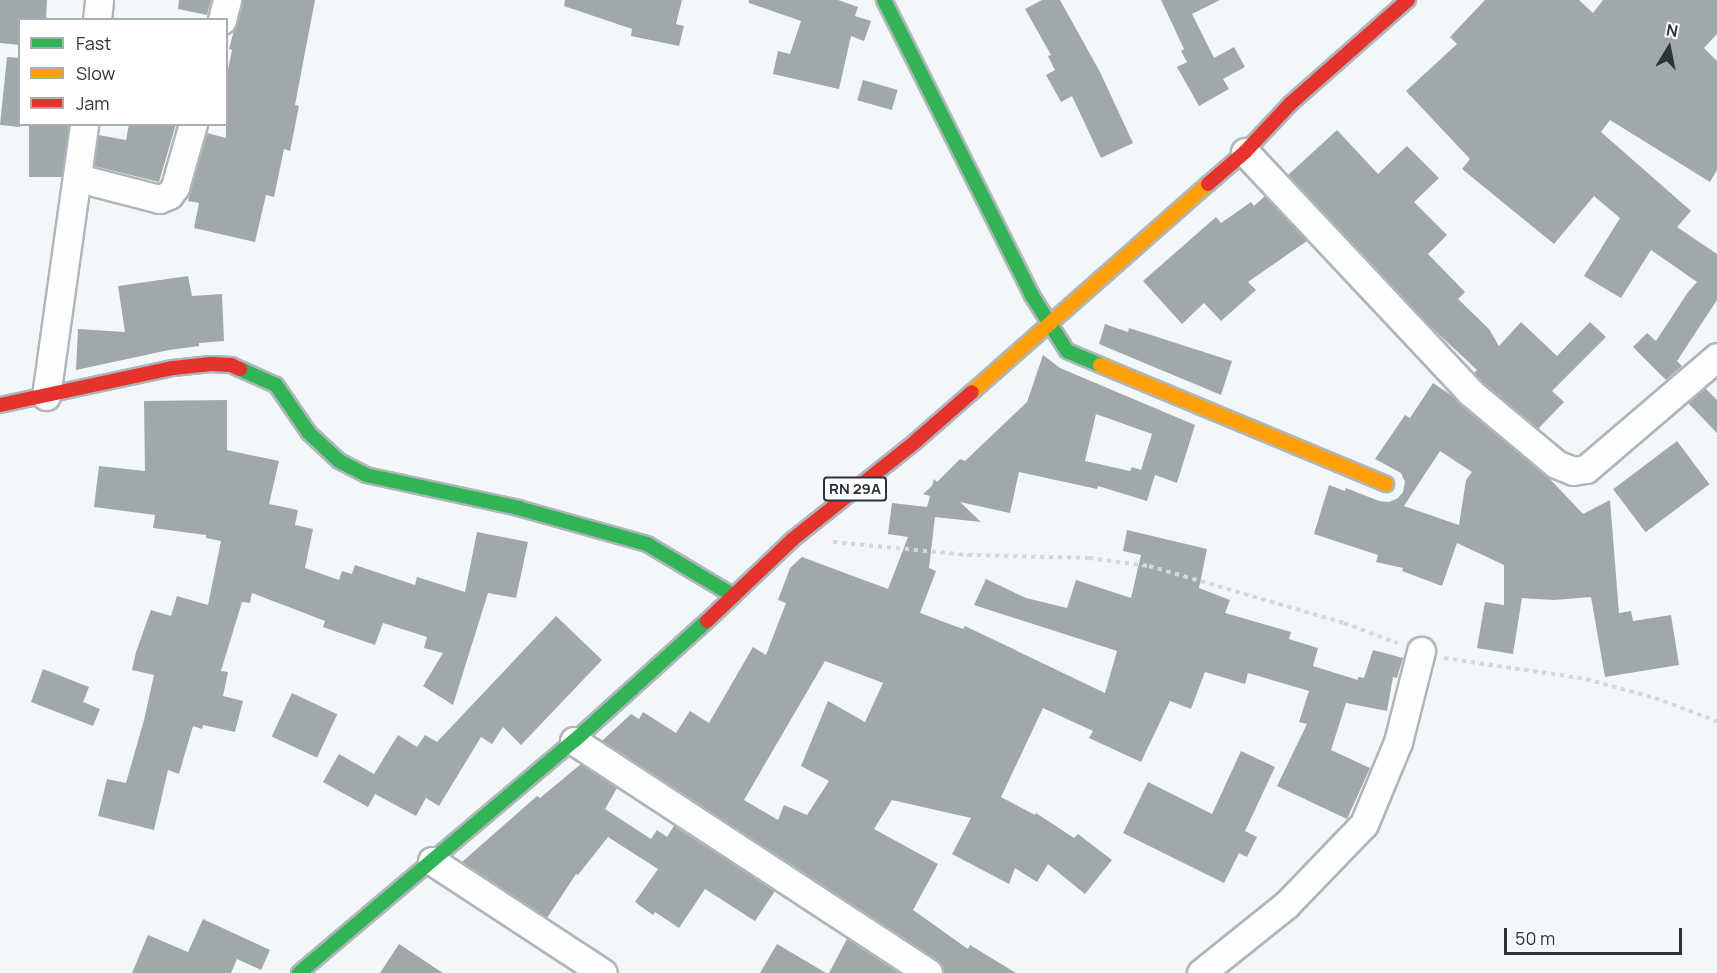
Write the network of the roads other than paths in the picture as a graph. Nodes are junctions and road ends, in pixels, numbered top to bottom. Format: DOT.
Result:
graph roads {
  1 [pos="99,0"];
  2 [pos="227,0"];
  3 [pos="1408,0"];
  4 [pos="882,1"];
  5 [pos="97,18"];
  6 [pos="222,18"];
  7 [pos="84,126"];
  8 [pos="191,126"];
  9 [pos="1245,152"];
  10 [pos="78,178"];
  11 [pos="1049,323"];
  12 [pos="1717,357"];
  13 [pos="46,396"];
  14 [pos="0,405"];
  15 [pos="1386,484"];
  16 [pos="734,596"];
  17 [pos="1420,651"];
  18 [pos="573,741"];
  19 [pos="432,861"];
  20 [pos="299,973"];
  21 [pos="603,973"];
  22 [pos="928,973"];
  23 [pos="1201,973"];
  1 -- 5 [label="street"];
  2 -- 6 [label="street"];
  3 -- 9 [label="street, RN 29A"];
  4 -- 11 [label="street"];
  7 -- 10 [label="street"];
  8 -- 10 [label="street"];
  9 -- 11 [label="street, RN 29A"];
  9 -- 12 [label="street"];
  10 -- 13 [label="street"];
  11 -- 15 [label="street"];
  11 -- 16 [label="street, RN 29A"];
  13 -- 14 [label="street"];
  13 -- 16 [label="street"];
  16 -- 18 [label="street, RN 29A"];
  17 -- 23 [label="street"];
  18 -- 19 [label="street, RN 29A"];
  18 -- 22 [label="street"];
  19 -- 20 [label="street, RN 29A"];
  19 -- 21 [label="street"];
}
